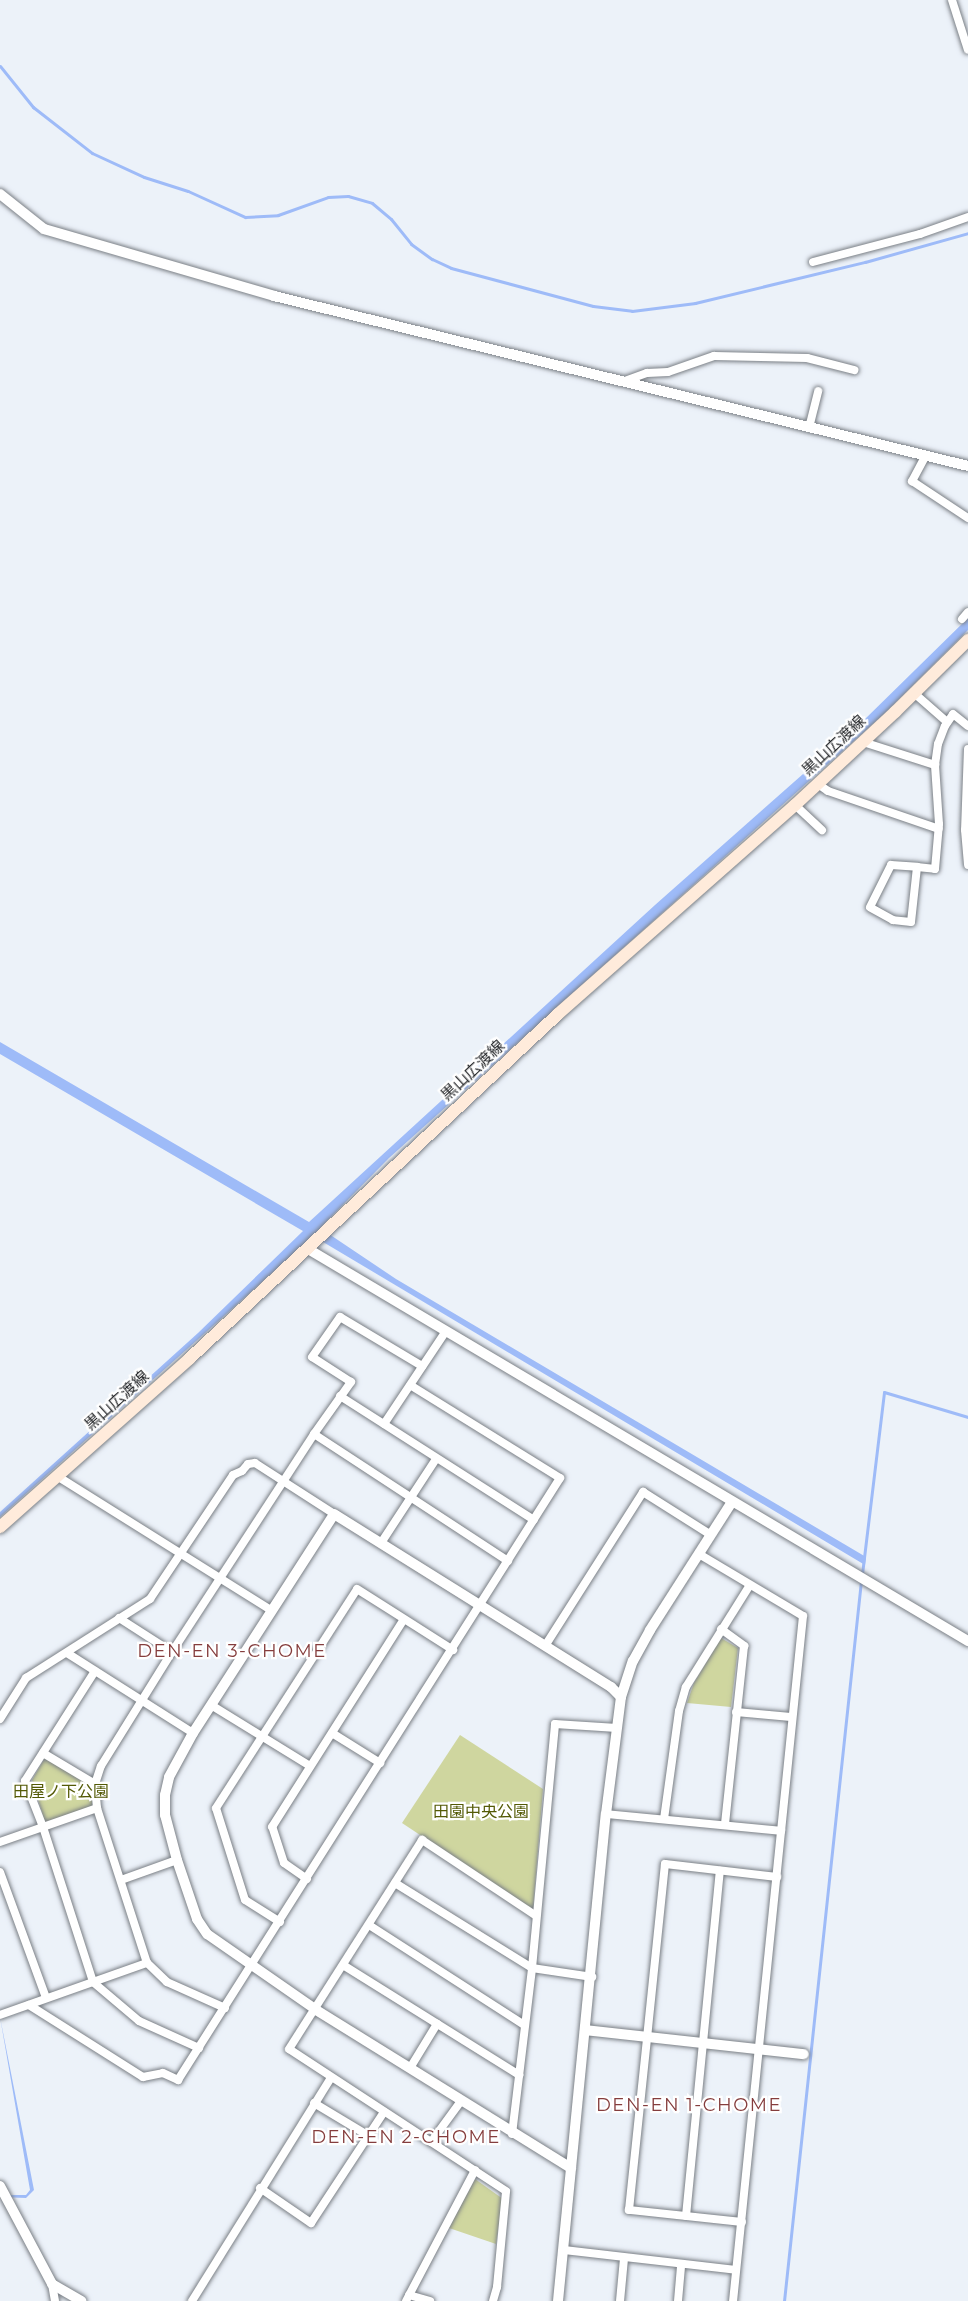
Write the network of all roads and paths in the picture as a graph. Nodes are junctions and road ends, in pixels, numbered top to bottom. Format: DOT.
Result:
graph roads {
  1 [pos="952,0"];
  2 [pos="968,50"];
  3 [pos="0,194"];
  4 [pos="968,217"];
  5 [pos="813,262"];
  6 [pos="854,370"];
  7 [pos="621,382"];
  8 [pos="818,391"];
  9 [pos="809,428"];
  10 [pos="926,455"];
  11 [pos="968,466"];
  12 [pos="968,518"];
  13 [pos="968,640"];
  14 [pos="914,693"];
  15 [pos="947,722"];
  16 [pos="968,726"];
  17 [pos="863,742"];
  18 [pos="968,748"];
  19 [pos="935,765"];
  20 [pos="818,784"];
  21 [pos="795,805"];
  22 [pos="939,829"];
  23 [pos="822,830"];
  24 [pos="968,865"];
  25 [pos="917,867"];
  26 [pos="309,1249"];
  27 [pos="446,1331"];
  28 [pos="422,1366"];
  29 [pos="410,1385"];
  30 [pos="340,1396"];
  31 [pos="384,1424"];
  32 [pos="314,1434"];
  33 [pos="436,1459"];
  34 [pos="57,1476"];
  35 [pos="283,1481"];
  36 [pos="411,1497"];
  37 [pos="732,1502"];
  38 [pos="334,1514"];
  39 [pos="534,1520"];
  40 [pos="0,1527"];
  41 [pos="711,1535"];
  42 [pos="381,1543"];
  43 [pos="181,1553"];
  44 [pos="699,1554"];
  45 [pos="508,1561"];
  46 [pos="220,1578"];
  47 [pos="750,1585"];
  48 [pos="480,1607"];
  49 [pos="272,1611"];
  50 [pos="119,1618"];
  51 [pos="404,1619"];
  52 [pos="721,1629"];
  53 [pos="968,1641"];
  54 [pos="545,1646"];
  55 [pos="453,1650"];
  56 [pos="171,1652"];
  57 [pos="67,1653"];
  58 [pos="95,1671"];
  59 [pos="621,1697"];
  60 [pos="143,1701"];
  61 [pos="212,1705"];
  62 [pos="736,1712"];
  63 [pos="791,1718"];
  64 [pos="0,1719"];
  65 [pos="617,1728"];
  66 [pos="332,1732"];
  67 [pos="193,1733"];
  68 [pos="262,1736"];
  69 [pos="43,1753"];
  70 [pos="380,1763"];
  71 [pos="310,1766"];
  72 [pos="95,1784"];
  73 [pos="97,1808"];
  74 [pos="606,1814"];
  75 [pos="664,1819"];
  76 [pos="725,1825"];
  77 [pos="43,1827"];
  78 [pos="781,1831"];
  79 [pos="0,1842"];
  80 [pos="177,1860"];
  81 [pos="720,1871"];
  82 [pos="0,1872"];
  83 [pos="777,1876"];
  84 [pos="306,1879"];
  85 [pos="121,1880"];
  86 [pos="395,1883"];
  87 [pos="535,1915"];
  88 [pos="280,1922"];
  89 [pos="369,1924"];
  90 [pos="147,1963"];
  91 [pos="343,1965"];
  92 [pos="251,1967"];
  93 [pos="532,1968"];
  94 [pos="592,1977"];
  95 [pos="93,1982"];
  96 [pos="46,1998"];
  97 [pos="29,2005"];
  98 [pos="225,2008"];
  99 [pos="315,2009"];
  100 [pos="0,2015"];
  101 [pos="437,2024"];
  102 [pos="524,2025"];
  103 [pos="585,2030"];
  104 [pos="647,2038"];
  105 [pos="702,2044"];
  106 [pos="199,2048"];
  107 [pos="759,2050"];
  108 [pos="804,2054"];
  109 [pos="410,2068"];
  110 [pos="519,2075"];
  111 [pos="331,2078"];
  112 [pos="461,2101"];
  113 [pos="314,2103"];
  114 [pos="384,2112"];
  115 [pos="512,2134"];
  116 [pos="369,2136"];
  117 [pos="431,2142"];
  118 [pos="571,2168"];
  119 [pos="475,2170"];
  120 [pos="1,2187"];
  121 [pos="260,2188"];
  122 [pos="686,2216"];
  123 [pos="742,2222"];
  124 [pos="564,2250"];
  125 [pos="624,2259"];
  126 [pos="681,2264"];
  127 [pos="736,2270"];
  128 [pos="51,2284"];
  129 [pos="408,2298"];
  130 [pos="55,2301"];
  131 [pos="81,2301"];
  132 [pos="192,2301"];
  133 [pos="430,2301"];
  134 [pos="493,2301"];
  135 [pos="558,2301"];
  136 [pos="620,2301"];
  137 [pos="678,2301"];
  138 [pos="733,2301"];
  1 -- 2 [label="street"];
  3 -- 7 [label="street"];
  4 -- 5 [label="street"];
  6 -- 7 [label="street"];
  7 -- 9 [label="street"];
  8 -- 9 [label="street"];
  9 -- 10 [label="street"];
  10 -- 11 [label="street"];
  10 -- 12 [label="street"];
  13 -- 14 [label="main road, 黒山広渡線"];
  14 -- 15 [label="street"];
  14 -- 17 [label="main road, 黒山広渡線"];
  15 -- 16 [label="street"];
  15 -- 19 [label="street"];
  17 -- 19 [label="street"];
  17 -- 20 [label="main road, 黒山広渡線"];
  18 -- 24 [label="street"];
  19 -- 22 [label="street"];
  20 -- 21 [label="main road, 黒山広渡線"];
  20 -- 22 [label="street"];
  21 -- 23 [label="street"];
  21 -- 26 [label="main road, 黒山広渡線"];
  22 -- 25 [label="street"];
  25 -- 25 [label="street"];
  26 -- 27 [label="street"];
  26 -- 34 [label="main road, 黒山広渡線"];
  27 -- 28 [label="street"];
  27 -- 37 [label="street"];
  28 -- 29 [label="street"];
  28 -- 30 [label="street"];
  29 -- 31 [label="street"];
  29 -- 39 [label="street"];
  30 -- 31 [label="street"];
  30 -- 32 [label="street"];
  31 -- 33 [label="street"];
  32 -- 35 [label="street"];
  32 -- 36 [label="street"];
  33 -- 36 [label="street"];
  33 -- 39 [label="street"];
  34 -- 40 [label="main road, 黒山広渡線"];
  34 -- 43 [label="street"];
  35 -- 38 [label="street"];
  35 -- 43 [label="street"];
  35 -- 46 [label="street"];
  36 -- 42 [label="street"];
  36 -- 45 [label="street"];
  37 -- 41 [label="street"];
  37 -- 53 [label="street"];
  38 -- 42 [label="street"];
  38 -- 49 [label="street"];
  39 -- 45 [label="street"];
  41 -- 44 [label="street"];
  41 -- 54 [label="street"];
  42 -- 48 [label="street"];
  43 -- 46 [label="street"];
  43 -- 50 [label="street"];
  44 -- 47 [label="street"];
  44 -- 59 [label="street"];
  45 -- 48 [label="street"];
  46 -- 49 [label="street"];
  46 -- 56 [label="street"];
  47 -- 52 [label="street"];
  47 -- 63 [label="street"];
  48 -- 54 [label="street"];
  48 -- 55 [label="street"];
  49 -- 61 [label="street"];
  50 -- 56 [label="street"];
  50 -- 57 [label="street"];
  51 -- 55 [label="street"];
  51 -- 66 [label="street"];
  51 -- 68 [label="street"];
  52 -- 62 [label="street"];
  52 -- 75 [label="street"];
  54 -- 59 [label="street"];
  55 -- 70 [label="street"];
  56 -- 60 [label="street"];
  57 -- 58 [label="street"];
  57 -- 64 [label="street"];
  58 -- 60 [label="street"];
  58 -- 69 [label="street"];
  59 -- 65 [label="street"];
  60 -- 67 [label="street"];
  60 -- 72 [label="street"];
  61 -- 67 [label="street"];
  61 -- 68 [label="street"];
  62 -- 63 [label="street"];
  62 -- 76 [label="street"];
  63 -- 78 [label="street"];
  65 -- 74 [label="street"];
  65 -- 87 [label="street"];
  66 -- 70 [label="street"];
  66 -- 71 [label="street"];
  67 -- 80 [label="street"];
  68 -- 71 [label="street"];
  68 -- 88 [label="street"];
  69 -- 72 [label="street"];
  69 -- 77 [label="street"];
  70 -- 84 [label="street"];
  71 -- 84 [label="street"];
  72 -- 73 [label="street"];
  73 -- 77 [label="street"];
  73 -- 85 [label="street"];
  74 -- 75 [label="street"];
  74 -- 94 [label="street"];
  75 -- 76 [label="street"];
  76 -- 78 [label="street"];
  77 -- 79 [label="street"];
  77 -- 95 [label="street"];
  78 -- 83 [label="street"];
  80 -- 85 [label="street"];
  80 -- 92 [label="street"];
  81 -- 83 [label="street"];
  81 -- 104 [label="street"];
  81 -- 105 [label="street"];
  82 -- 96 [label="street"];
  83 -- 107 [label="street"];
  84 -- 88 [label="street"];
  85 -- 90 [label="street"];
  86 -- 87 [label="street"];
  86 -- 89 [label="street"];
  86 -- 93 [label="street"];
  87 -- 93 [label="street"];
  88 -- 92 [label="street"];
  89 -- 91 [label="street"];
  89 -- 102 [label="street"];
  90 -- 95 [label="street"];
  90 -- 98 [label="street"];
  91 -- 99 [label="street"];
  91 -- 101 [label="street"];
  92 -- 98 [label="street"];
  92 -- 99 [label="street"];
  93 -- 94 [label="street"];
  93 -- 102 [label="street"];
  94 -- 103 [label="street"];
  95 -- 96 [label="street"];
  95 -- 106 [label="street"];
  96 -- 97 [label="street"];
  97 -- 100 [label="street"];
  97 -- 106 [label="street"];
  98 -- 106 [label="street"];
  99 -- 109 [label="street"];
  99 -- 111 [label="street"];
  101 -- 109 [label="street"];
  101 -- 110 [label="street"];
  102 -- 110 [label="street"];
  103 -- 104 [label="street"];
  103 -- 118 [label="street"];
  104 -- 105 [label="street"];
  104 -- 122 [label="street"];
  105 -- 107 [label="street"];
  105 -- 122 [label="street"];
  107 -- 108 [label="street"];
  107 -- 123 [label="street"];
  109 -- 112 [label="street"];
  110 -- 115 [label="street"];
  111 -- 113 [label="street"];
  111 -- 114 [label="street"];
  112 -- 115 [label="street"];
  112 -- 117 [label="street"];
  113 -- 116 [label="street"];
  113 -- 121 [label="street"];
  114 -- 116 [label="street"];
  114 -- 117 [label="street"];
  115 -- 118 [label="street"];
  116 -- 121 [label="street"];
  117 -- 119 [label="street"];
  118 -- 124 [label="street"];
  119 -- 129 [label="street"];
  119 -- 134 [label="street"];
  120 -- 128 [label="street"];
  121 -- 132 [label="street"];
  122 -- 123 [label="street"];
  123 -- 127 [label="street"];
  124 -- 125 [label="street"];
  124 -- 135 [label="street"];
  125 -- 126 [label="street"];
  125 -- 136 [label="street"];
  126 -- 127 [label="street"];
  126 -- 137 [label="street"];
  127 -- 138 [label="street"];
  128 -- 130 [label="street"];
  128 -- 131 [label="street"];
  129 -- 133 [label="street"];
}
